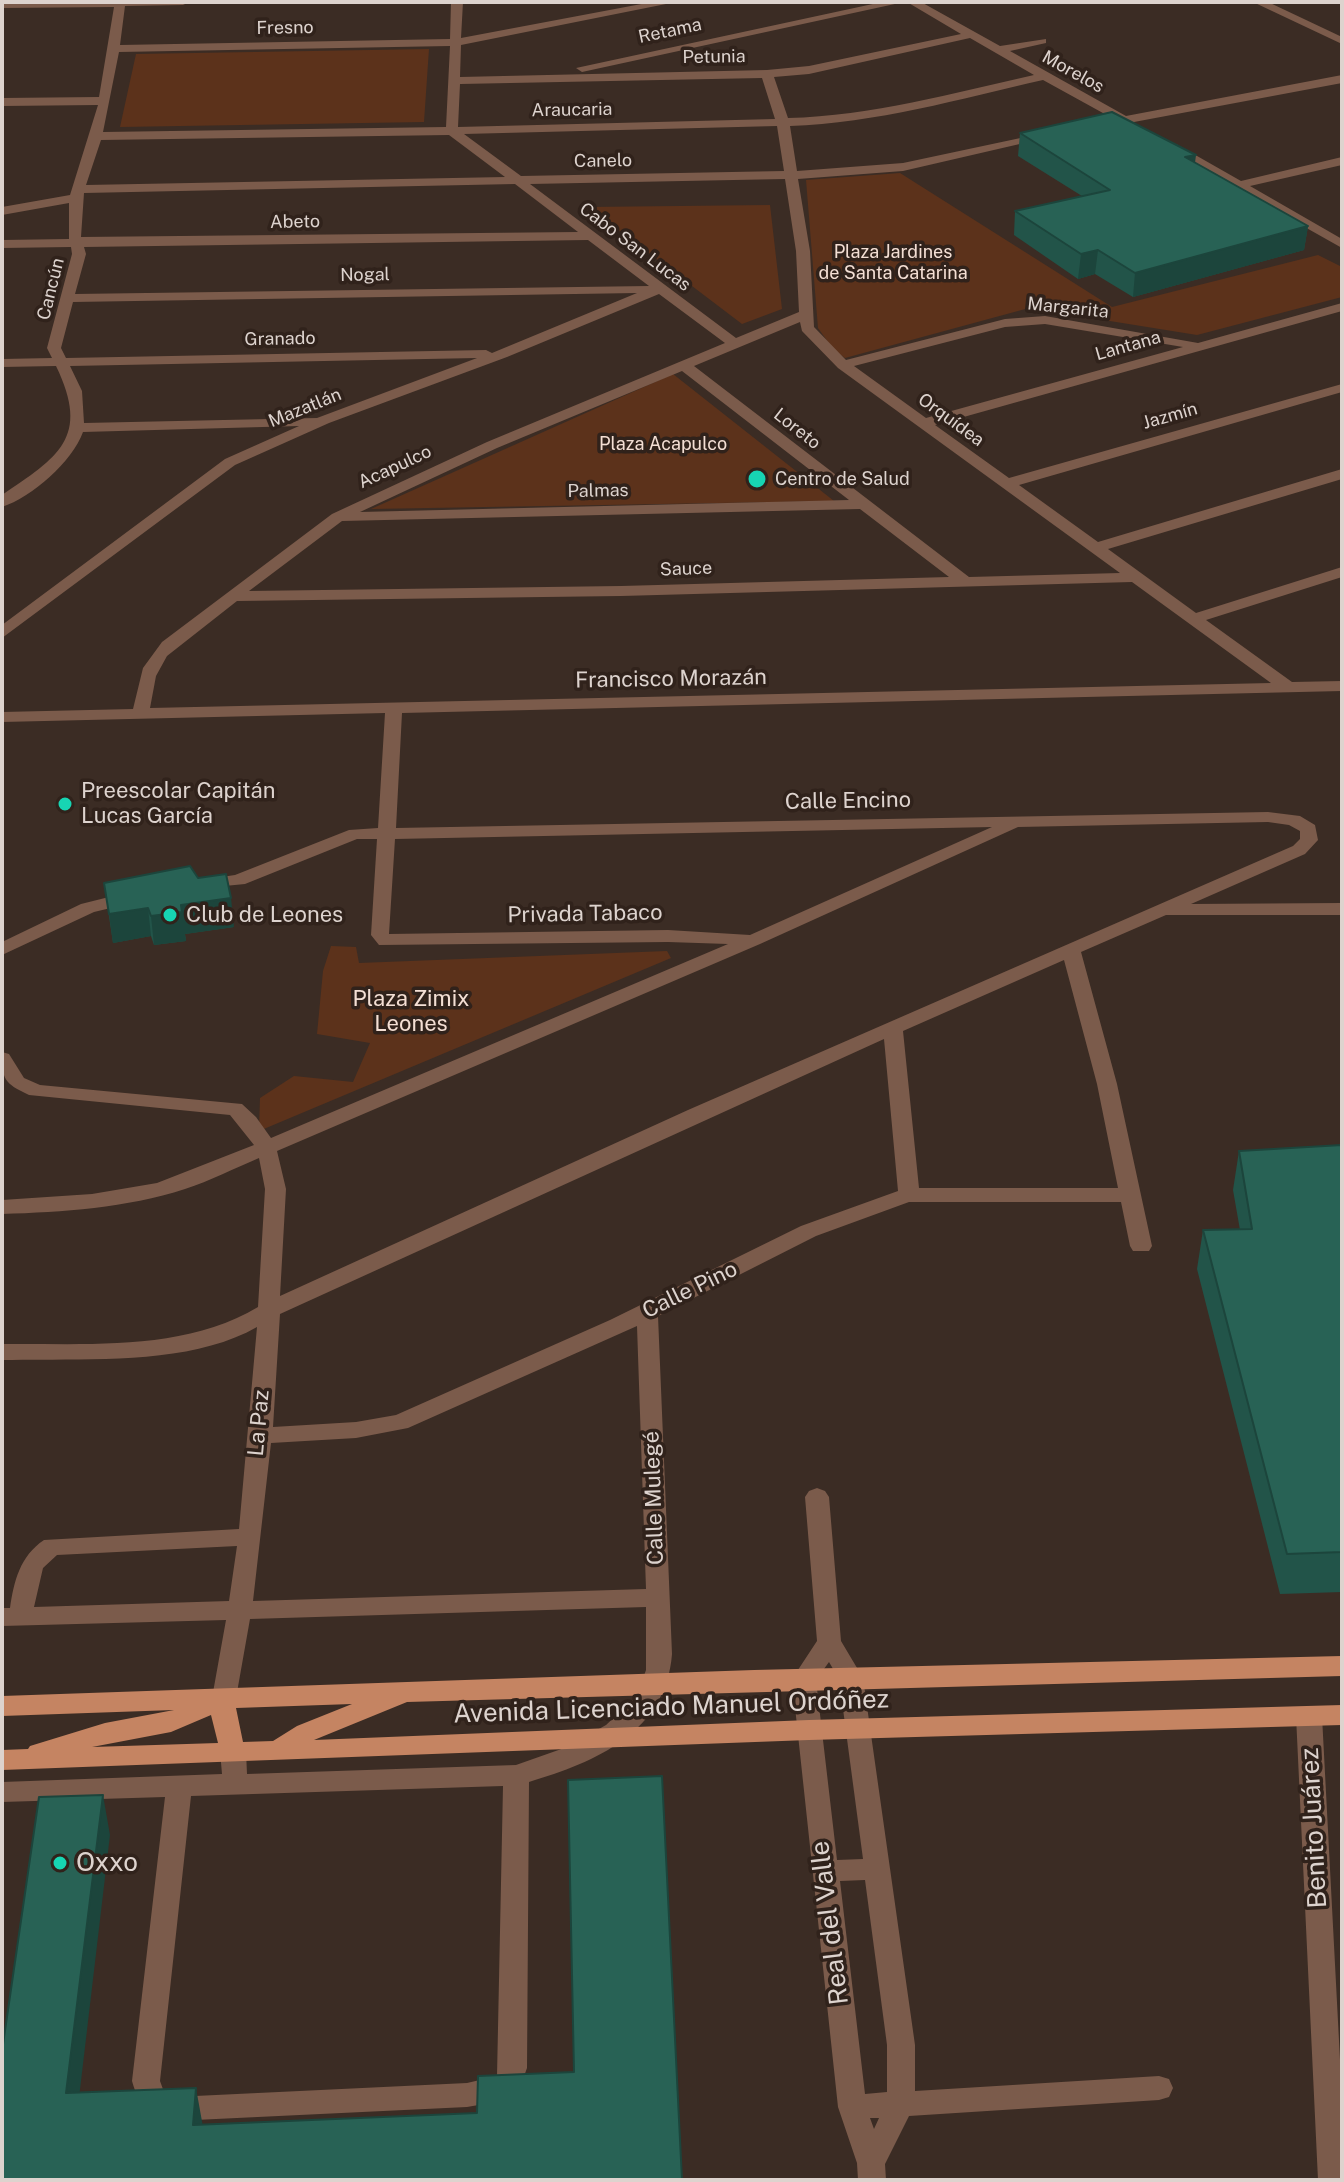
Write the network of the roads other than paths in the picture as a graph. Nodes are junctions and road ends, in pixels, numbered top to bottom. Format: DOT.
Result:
graph roads {
  1 [pos="183,2"];
  2 [pos="457,2"];
  3 [pos="670,2"];
  4 [pos="898,2"];
  5 [pos="913,2"];
  6 [pos="1259,2"];
  7 [pos="120,3"];
  8 [pos="2,5"];
  9 [pos="970,35"];
  10 [pos="1042,41"];
  11 [pos="1342,41"];
  12 [pos="456,42"];
  13 [pos="114,49"];
  14 [pos="998,50"];
  15 [pos="767,74"];
  16 [pos="1044,76"];
  17 [pos="543,77"];
  18 [pos="1342,79"];
  19 [pos="455,81"];
  20 [pos="103,101"];
  21 [pos="2,102"];
  22 [pos="1123,119"];
  23 [pos="783,123"];
  24 [pos="1093,126"];
  25 [pos="452,131"];
  26 [pos="1064,133"];
  27 [pos="1149,134"];
  28 [pos="96,136"];
  29 [pos="1162,141"];
  30 [pos="1342,161"];
  31 [pos="791,176"];
  32 [pos="517,181"];
  33 [pos="1239,185"];
  34 [pos="75,194"];
  35 [pos="2,211"];
  36 [pos="589,236"];
  37 [pos="75,243"];
  38 [pos="2,244"];
  39 [pos="1342,244"];
  40 [pos="661,288"];
  41 [pos="69,298"];
  42 [pos="1342,307"];
  43 [pos="807,314"];
  44 [pos="735,344"];
  45 [pos="1197,345"];
  46 [pos="502,354"];
  47 [pos="59,362"];
  48 [pos="2,363"];
  49 [pos="682,364"];
  50 [pos="843,365"];
  51 [pos="1342,388"];
  52 [pos="324,420"];
  53 [pos="924,423"];
  54 [pos="77,428"];
  55 [pos="1342,474"];
  56 [pos="1009,483"];
  57 [pos="22,487"];
  58 [pos="2,488"];
  59 [pos="2,502"];
  60 [pos="861,504"];
  61 [pos="337,517"];
  62 [pos="1096,548"];
  63 [pos="1342,572"];
  64 [pos="1137,577"];
  65 [pos="964,581"];
  66 [pos="235,596"];
  67 [pos="1193,619"];
  68 [pos="2,633"];
  69 [pos="1342,679"];
  70 [pos="1342,686"];
  71 [pos="1288,687"];
  72 [pos="1319,687"];
  73 [pos="394,708"];
  74 [pos="141,712"];
  75 [pos="2,717"];
  76 [pos="1017,822"];
  77 [pos="385,833"];
  78 [pos="182,888"];
  79 [pos="153,893"];
  80 [pos="1342,909"];
  81 [pos="1160,910"];
  82 [pos="753,940"];
  83 [pos="2,949"];
  84 [pos="1071,949"];
  85 [pos="893,1028"];
  86 [pos="2,1058"];
  87 [pos="264,1148"];
  88 [pos="909,1195"];
  89 [pos="1131,1195"];
  90 [pos="2,1207"];
  91 [pos="1141,1246"];
  92 [pos="269,1310"];
  93 [pos="647,1312"];
  94 [pos="2,1352"];
  95 [pos="258,1436"];
  96 [pos="817,1497"];
  97 [pos="249,1537"];
  98 [pos="658,1598"];
  99 [pos="241,1610"];
  100 [pos="11,1617"];
  101 [pos="829,1642"];
  102 [pos="1342,1666"];
  103 [pos="851,1678"];
  104 [pos="804,1679"];
  105 [pos="657,1684"];
  106 [pos="406,1693"];
  107 [pos="224,1698"];
  108 [pos="2,1706"];
  109 [pos="1342,1715"];
  110 [pos="1309,1716"];
  111 [pos="858,1729"];
  112 [pos="809,1730"];
  113 [pos="604,1739"];
  114 [pos="280,1750"];
  115 [pos="233,1751"];
  116 [pos="12,1760"];
  117 [pos="516,1775"];
  118 [pos="235,1786"];
  119 [pos="179,1787"];
  120 [pos="2,1792"];
  121 [pos="878,1869"];
  122 [pos="824,1871"];
  123 [pos="1159,2088"];
  124 [pos="901,2104"];
  125 [pos="852,2107"];
  126 [pos="872,2172"];
  127 [pos="1332,2180"];
  1 -- 7 [label="street"];
  2 -- 12 [label="street"];
  3 -- 12 [label="street, Fresno"];
  4 -- 17 [label="street, Retama"];
  5 -- 9 [label="street, Morelos"];
  6 -- 11 [label="street"];
  7 -- 8 [label="street"];
  7 -- 13 [label="street, Cancún"];
  9 -- 14 [label="street, Morelos"];
  9 -- 15 [label="street, Petunia"];
  10 -- 14 [label="street"];
  12 -- 13 [label="street, Fresno"];
  12 -- 19 [label="street"];
  13 -- 20 [label="street, Cancún"];
  14 -- 16 [label="street, Morelos"];
  15 -- 17 [label="street, Petunia"];
  15 -- 23 [label="street, Orquídea"];
  16 -- 22 [label="street, Morelos"];
  16 -- 23 [label="street, Araucaria"];
  17 -- 19 [label="street, Petunia"];
  18 -- 22 [label="street"];
  19 -- 25 [label="street"];
  20 -- 21 [label="street"];
  20 -- 28 [label="street, Cancún"];
  22 -- 24 [label="street"];
  22 -- 27 [label="street, Morelos"];
  23 -- 25 [label="street, Araucaria"];
  23 -- 31 [label="street, Orquídea"];
  25 -- 28 [label="street, Araucaria"];
  25 -- 32 [label="street, Cabo San Lucas"];
  26 -- 31 [label="street, Canelo"];
  28 -- 34 [label="street, Cancún"];
  29 -- 33 [label="street"];
  30 -- 33 [label="street"];
  31 -- 32 [label="street, Canelo"];
  31 -- 43 [label="street, Orquídea"];
  32 -- 34 [label="street, Canelo"];
  32 -- 36 [label="street, Cabo San Lucas"];
  33 -- 39 [label="street"];
  34 -- 35 [label="street, Canelo"];
  34 -- 37 [label="street, Cancún"];
  36 -- 37 [label="street, Abeto"];
  36 -- 40 [label="street, Cabo San Lucas"];
  37 -- 38 [label="street, Abeto"];
  37 -- 41 [label="street, Cancún"];
  40 -- 41 [label="street, Nogal"];
  40 -- 44 [label="street, Cabo San Lucas"];
  40 -- 46 [label="street, Mazatlán"];
  41 -- 47 [label="street, Cancún"];
  42 -- 45 [label="street, Lantana"];
  43 -- 44 [label="street"];
  43 -- 50 [label="street, Orquídea"];
  44 -- 49 [label="street, Acapulco"];
  45 -- 50 [label="street, Margarita"];
  45 -- 53 [label="street, Lantana"];
  46 -- 47 [label="street, Granado"];
  46 -- 52 [label="street, Mazatlán"];
  47 -- 48 [label="street, Granado"];
  47 -- 54 [label="street, Cancún"];
  49 -- 60 [label="street, Loreto"];
  49 -- 61 [label="street, Acapulco"];
  50 -- 53 [label="street, Orquídea"];
  51 -- 56 [label="street, Jazmín"];
  52 -- 54 [label="street"];
  52 -- 68 [label="street, Mazatlán"];
  53 -- 56 [label="street, Orquídea"];
  54 -- 57 [label="street"];
  55 -- 62 [label="street"];
  56 -- 62 [label="street, Orquídea"];
  57 -- 58 [label="street"];
  57 -- 59 [label="street"];
  60 -- 61 [label="street, Palmas"];
  60 -- 65 [label="street, Loreto"];
  61 -- 66 [label="street, Acapulco"];
  62 -- 64 [label="street, Orquídea"];
  63 -- 67 [label="street"];
  64 -- 65 [label="street, Sauce"];
  64 -- 67 [label="street, Orquídea"];
  65 -- 66 [label="street, Sauce"];
  66 -- 74 [label="street, Acapulco"];
  67 -- 71 [label="street, Orquídea"];
  69 -- 72 [label="street"];
  70 -- 72 [label="street, Francisco Morazán"];
  71 -- 72 [label="street, Francisco Morazán"];
  71 -- 73 [label="street, Francisco Morazán"];
  73 -- 74 [label="street, Francisco Morazán"];
  73 -- 77 [label="street"];
  74 -- 75 [label="street, Francisco Morazán"];
  76 -- 77 [label="street, Calle Encino"];
  76 -- 81 [label="street, Calle Encino"];
  76 -- 82 [label="street"];
  77 -- 78 [label="street, Calle Encino"];
  77 -- 82 [label="street, Privada Tabaco"];
  79 -- 83 [label="street"];
  80 -- 81 [label="street"];
  81 -- 84 [label="street"];
  82 -- 87 [label="street"];
  84 -- 85 [label="street"];
  84 -- 89 [label="street"];
  85 -- 88 [label="street"];
  85 -- 92 [label="street"];
  86 -- 87 [label="street, La Paz"];
  87 -- 90 [label="street"];
  87 -- 92 [label="street, La Paz"];
  88 -- 89 [label="street, Calle Pino"];
  88 -- 93 [label="street, Calle Pino"];
  89 -- 91 [label="street"];
  92 -- 94 [label="street"];
  92 -- 95 [label="street, La Paz"];
  93 -- 95 [label="street, Calle Pino"];
  93 -- 98 [label="street, Calle Mulegé"];
  95 -- 97 [label="street, La Paz"];
  96 -- 101 [label="street"];
  97 -- 99 [label="street, La Paz"];
  97 -- 100 [label="street"];
  98 -- 99 [label="street"];
  98 -- 105 [label="street, Calle Mulegé"];
  99 -- 100 [label="street"];
  99 -- 107 [label="street, La Paz"];
  101 -- 103 [label="street"];
  101 -- 104 [label="street"];
  102 -- 103 [label="main road, Avenida Licenciado Manuel Ordóñez"];
  103 -- 104 [label="main road, Avenida Licenciado Manuel Ordóñez"];
  103 -- 111 [label="street, Real del Valle"];
  104 -- 105 [label="main road, Avenida Licenciado Manuel Ordóñez"];
  104 -- 112 [label="street, Real del Valle"];
  105 -- 106 [label="main road, Avenida Licenciado Manuel Ordóñez"];
  105 -- 113 [label="street"];
  106 -- 107 [label="main road, Avenida Licenciado Manuel Ordóñez"];
  106 -- 114 [label="main road"];
  107 -- 108 [label="main road, Avenida Licenciado Manuel Ordóñez"];
  107 -- 115 [label="main road"];
  107 -- 116 [label="main road"];
  109 -- 110 [label="main road, Avenida Licenciado Manuel Ordóñez"];
  110 -- 111 [label="main road, Avenida Licenciado Manuel Ordóñez"];
  110 -- 127 [label="street, Benito Juárez"];
  111 -- 112 [label="main road, Avenida Licenciado Manuel Ordóñez"];
  111 -- 121 [label="street, Real del Valle"];
  112 -- 113 [label="main road, Avenida Licenciado Manuel Ordóñez"];
  112 -- 122 [label="street, Real del Valle"];
  113 -- 114 [label="main road, Avenida Licenciado Manuel Ordóñez"];
  113 -- 117 [label="street"];
  114 -- 115 [label="main road, Avenida Licenciado Manuel Ordóñez"];
  115 -- 116 [label="main road, Avenida Licenciado Manuel Ordóñez"];
  115 -- 118 [label="street"];
  117 -- 118 [label="street"];
  117 -- 119 [label="street"];
  118 -- 119 [label="street"];
  119 -- 120 [label="street"];
  121 -- 122 [label="street"];
  121 -- 124 [label="street, Real del Valle"];
  122 -- 125 [label="street, Real del Valle"];
  123 -- 124 [label="street"];
  124 -- 125 [label="street"];
  124 -- 126 [label="street, Real del Valle"];
  125 -- 126 [label="street, Real del Valle"];
}
